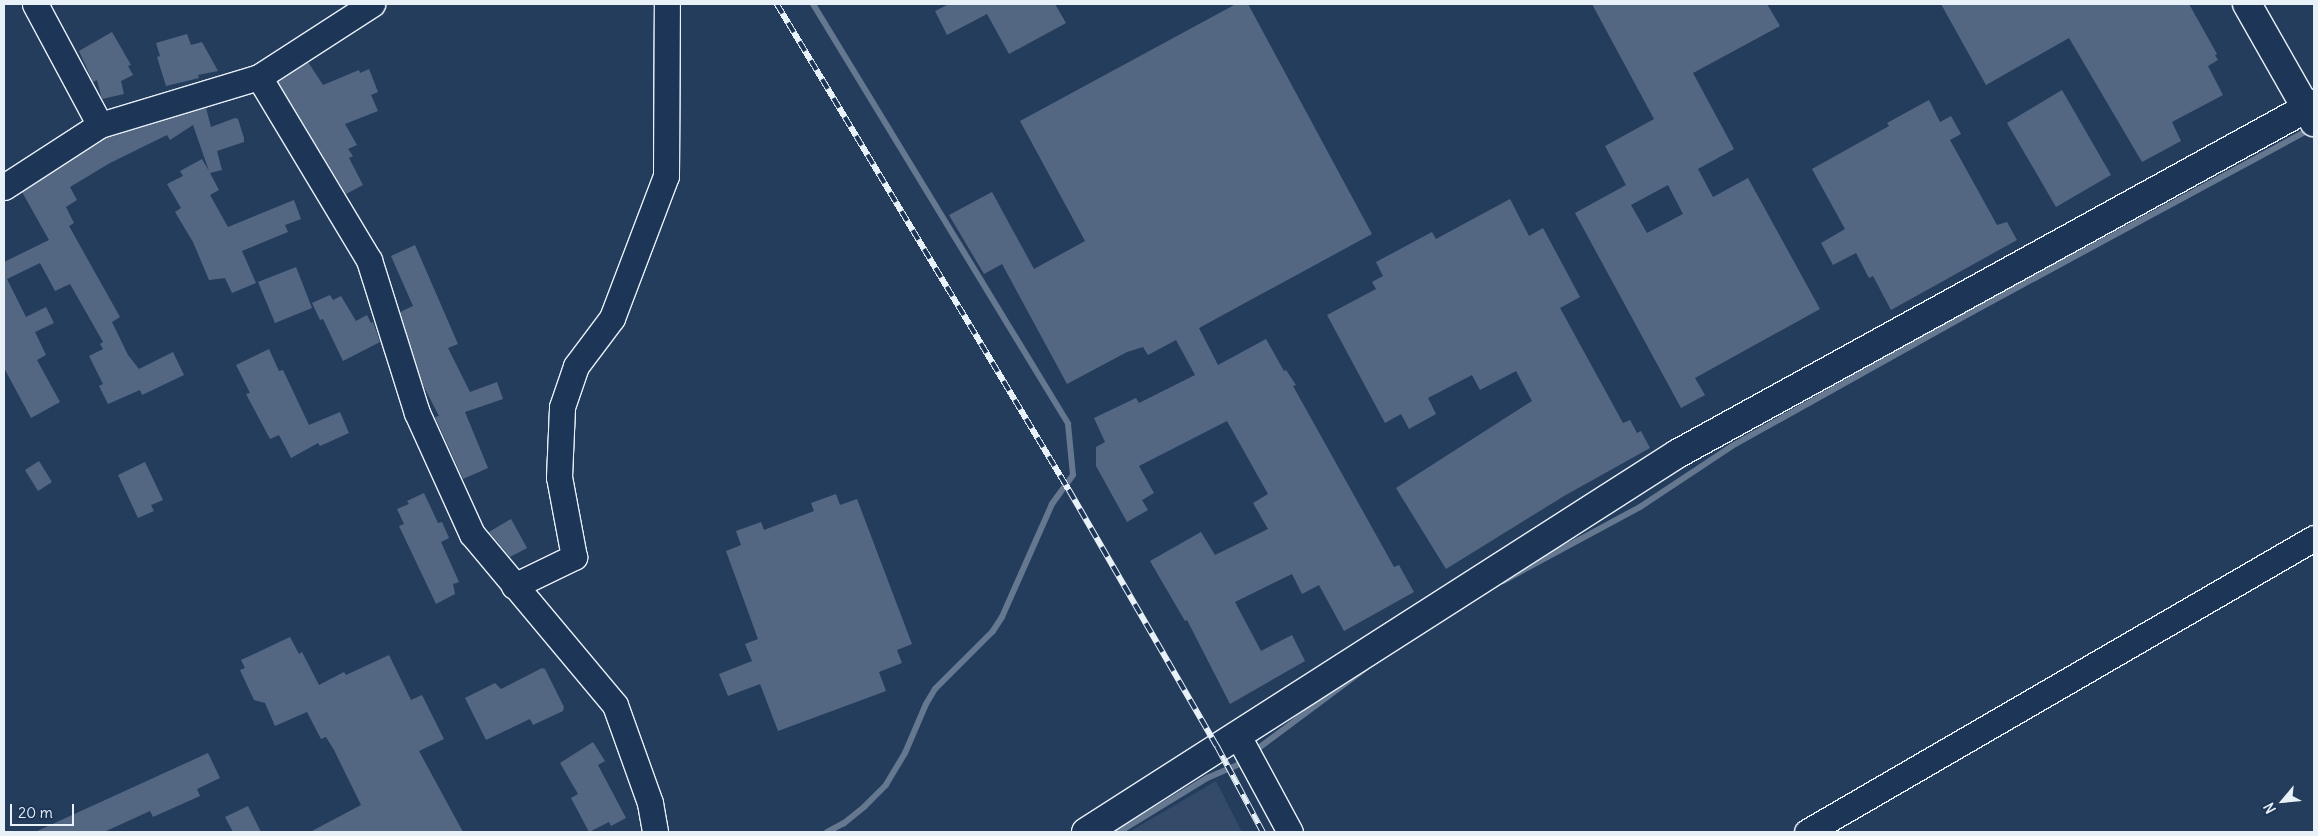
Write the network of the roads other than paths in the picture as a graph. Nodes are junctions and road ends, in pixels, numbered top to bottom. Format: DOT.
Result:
graph roads {
  1 [pos="35,4"];
  2 [pos="372,4"];
  3 [pos="667,4"];
  4 [pos="2248,4"];
  5 [pos="258,77"];
  6 [pos="2312,111"];
  7 [pos="100,125"];
  8 [pos="4,187"];
  9 [pos="2314,538"];
  10 [pos="514,586"];
  11 [pos="1237,734"];
  12 [pos="655,832"];
  13 [pos="1086,832"];
  14 [pos="1290,832"];
  15 [pos="1807,832"];
  1 -- 7 [label="street"];
  2 -- 5 [label="street"];
  3 -- 10 [label="street"];
  4 -- 6 [label="street"];
  5 -- 7 [label="street"];
  5 -- 10 [label="street"];
  6 -- 11 [label="street"];
  7 -- 8 [label="street"];
  9 -- 15 [label="street"];
  10 -- 12 [label="street"];
  11 -- 13 [label="street"];
  11 -- 14 [label="street"];
}
